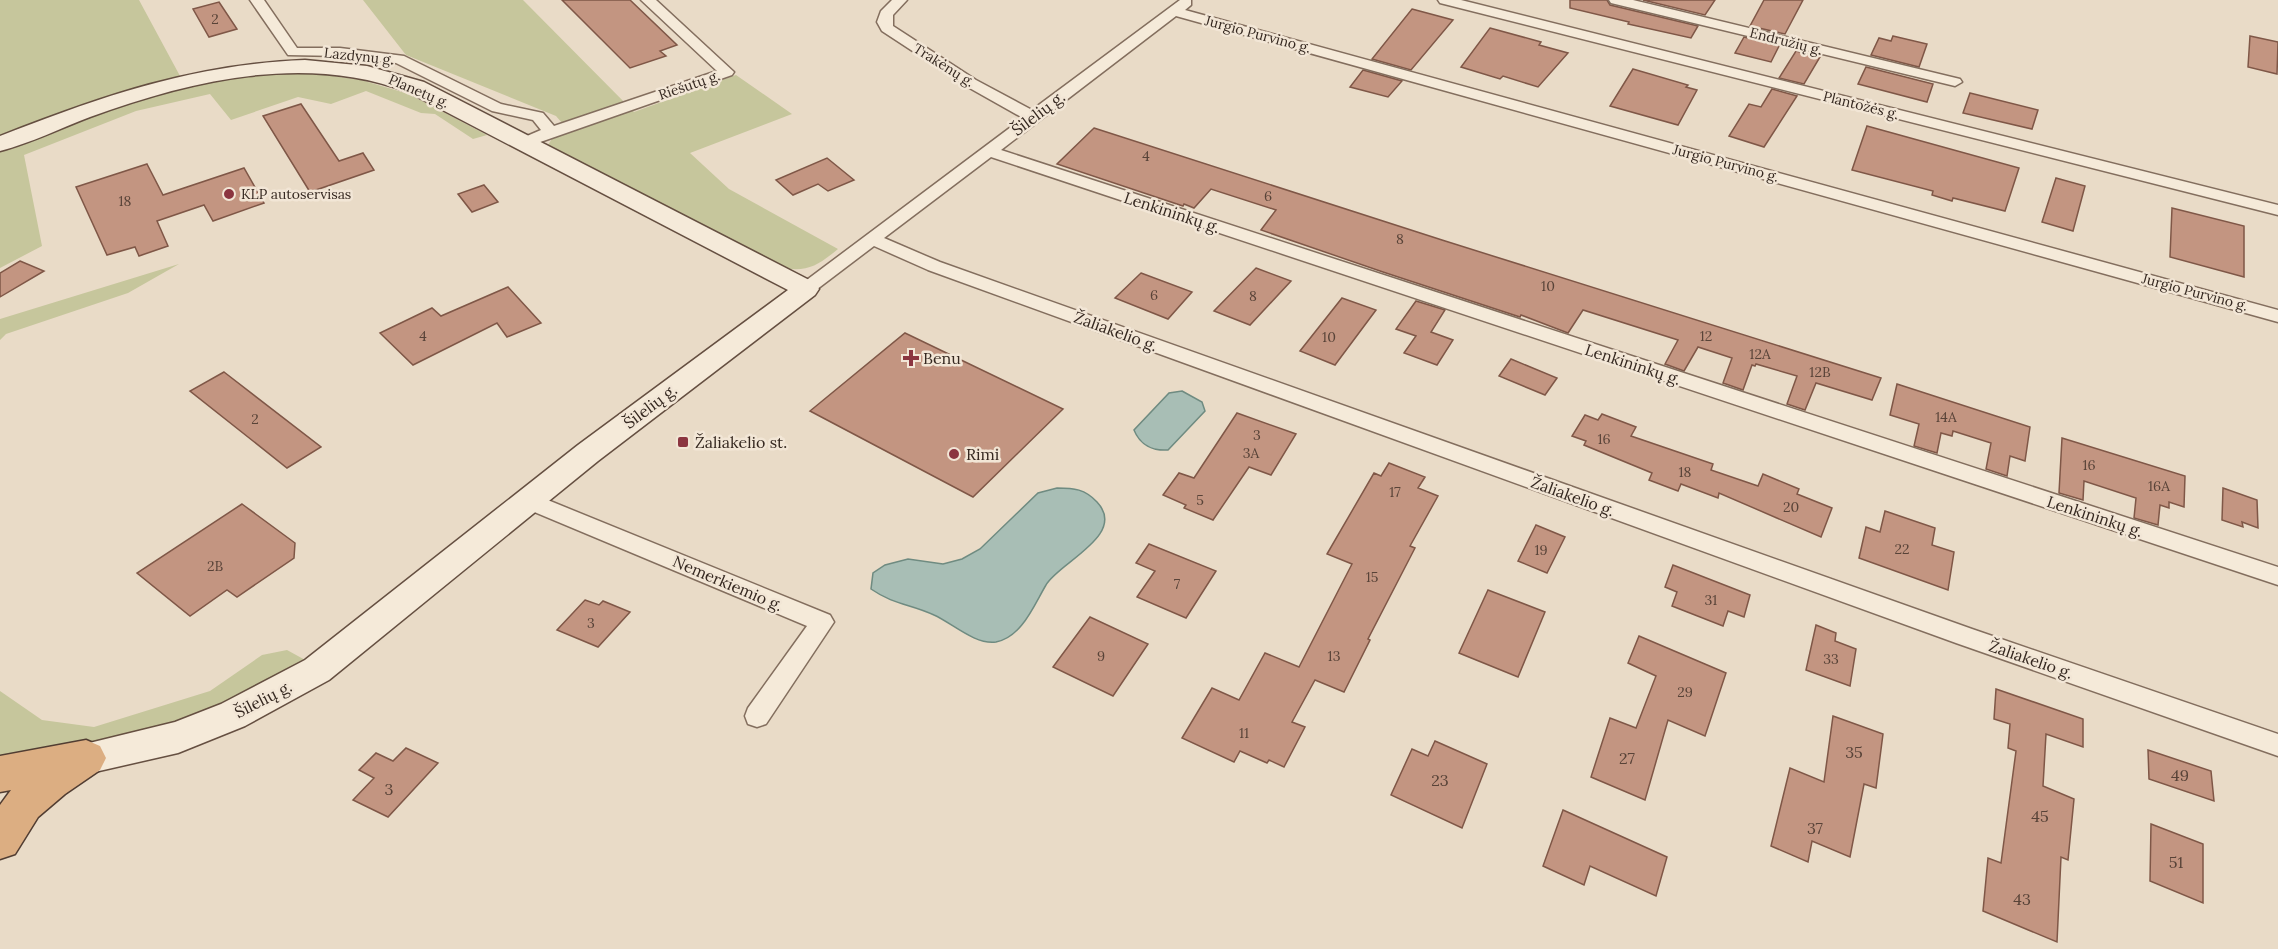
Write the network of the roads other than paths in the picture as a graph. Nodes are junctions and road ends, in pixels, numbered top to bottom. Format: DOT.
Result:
graph roads {
  1 [pos="256,0"];
  2 [pos="648,0"];
  3 [pos="900,0"];
  4 [pos="1188,0"];
  5 [pos="1445,0"];
  6 [pos="1616,0"];
  7 [pos="1174,11"];
  8 [pos="1955,82"];
  9 [pos="1034,117"];
  10 [pos="551,132"];
  11 [pos="526,142"];
  12 [pos="0,144"];
  13 [pos="988,151"];
  14 [pos="2278,210"];
  15 [pos="871,239"];
  16 [pos="806,289"];
  17 [pos="2278,316"];
  18 [pos="528,500"];
  19 [pos="2278,576"];
  20 [pos="758,716"];
  21 [pos="2278,745"];
  22 [pos="86,758"];
  23 [pos="0,774"];
  24 [pos="0,840"];
  1 -- 10 [label="street, Lazdynų g."];
  2 -- 10 [label="street, Riešutų g."];
  3 -- 9 [label="street, Trakėnų g."];
  4 -- 7 [label="street, Šilelių g."];
  5 -- 14 [label="street, Plantožės g."];
  6 -- 8 [label="street, Endružių g."];
  7 -- 9 [label="street, Šilelių g."];
  7 -- 17 [label="street, Jurgio Purvino g."];
  9 -- 13 [label="street, Šilelių g."];
  10 -- 11 [label="street"];
  11 -- 12 [label="main road, Planetų g."];
  11 -- 16 [label="main road, Planetų g."];
  13 -- 15 [label="street, Šilelių g."];
  13 -- 19 [label="street, Lenkininkų g."];
  15 -- 16 [label="street, Šilelių g."];
  15 -- 21 [label="street, Žaliakelio g."];
  16 -- 18 [label="main road, Šilelių g."];
  18 -- 20 [label="street, Nemerkiemio g."];
  18 -- 22 [label="main road, Šilelių g."];
  22 -- 23 [label="highway"];
  22 -- 24 [label="highway"];
}
